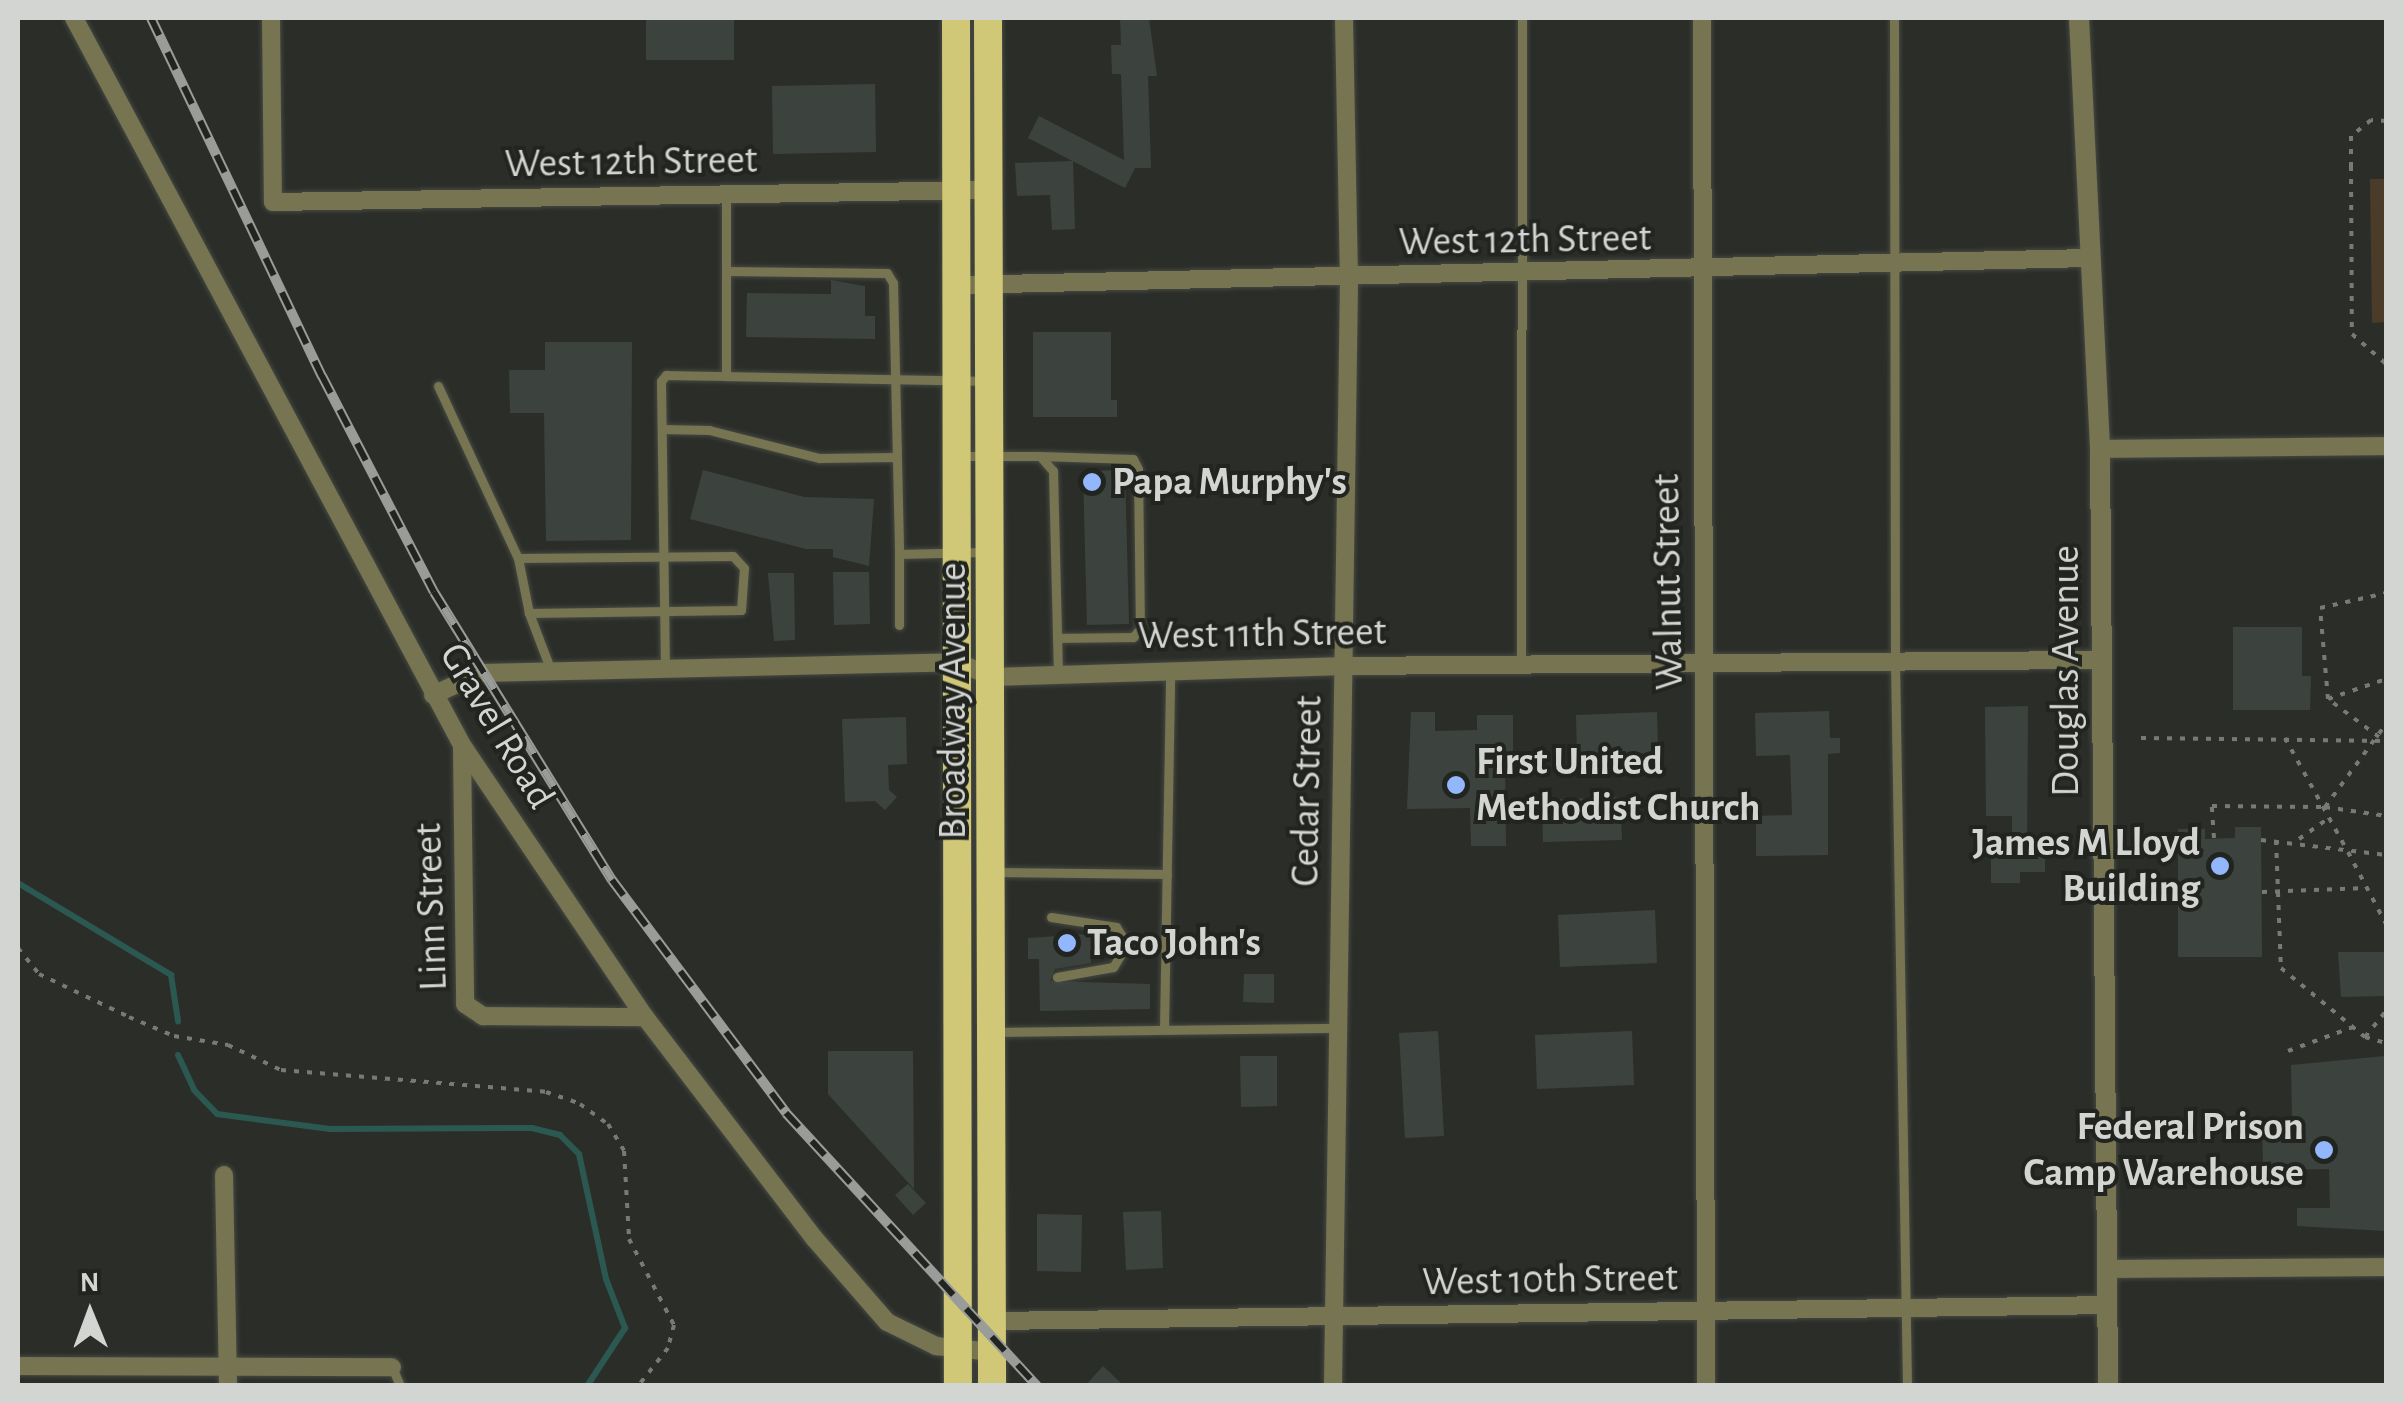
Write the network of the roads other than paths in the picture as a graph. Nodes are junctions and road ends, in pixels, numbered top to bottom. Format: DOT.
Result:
graph roads {
  1 [pos="74,18"];
  2 [pos="271,18"];
  3 [pos="956,18"];
  4 [pos="988,18"];
  5 [pos="1344,18"];
  6 [pos="1522,18"];
  7 [pos="1702,18"];
  8 [pos="1894,18"];
  9 [pos="2078,18"];
  10 [pos="990,190"];
  11 [pos="958,192"];
  12 [pos="726,196"];
  13 [pos="2091,258"];
  14 [pos="1896,264"];
  15 [pos="726,271"];
  16 [pos="1699,271"];
  17 [pos="1524,274"];
  18 [pos="1348,278"];
  19 [pos="993,284"];
  20 [pos="960,285"];
  21 [pos="726,376"];
  22 [pos="894,379"];
  23 [pos="959,380"];
  24 [pos="992,381"];
  25 [pos="438,386"];
  26 [pos="662,430"];
  27 [pos="2386,446"];
  28 [pos="2100,449"];
  29 [pos="896,456"];
  30 [pos="958,456"];
  31 [pos="992,456"];
  32 [pos="1040,456"];
  33 [pos="992,552"];
  34 [pos="958,553"];
  35 [pos="898,554"];
  36 [pos="664,556"];
  37 [pos="518,558"];
  38 [pos="664,611"];
  39 [pos="529,612"];
  40 [pos="899,625"];
  41 [pos="1058,638"];
  42 [pos="2100,660"];
  43 [pos="957,662"];
  44 [pos="1895,662"];
  45 [pos="1705,664"];
  46 [pos="1521,665"];
  47 [pos="1345,666"];
  48 [pos="665,669"];
  49 [pos="551,672"];
  50 [pos="1170,672"];
  51 [pos="1058,675"];
  52 [pos="992,677"];
  53 [pos="433,695"];
  54 [pos="462,745"];
  55 [pos="992,872"];
  56 [pos="1167,874"];
  57 [pos="1051,917"];
  58 [pos="1058,977"];
  59 [pos="645,1017"];
  60 [pos="1338,1028"];
  61 [pos="1164,1029"];
  62 [pos="993,1032"];
  63 [pos="224,1175"];
  64 [pos="2386,1267"];
  65 [pos="2108,1269"];
  66 [pos="2107,1304"];
  67 [pos="1906,1308"];
  68 [pos="1703,1312"];
  69 [pos="1331,1319"];
  70 [pos="994,1321"];
  71 [pos="958,1348"];
  72 [pos="992,1352"];
  73 [pos="227,1363"];
  74 [pos="18,1366"];
  75 [pos="392,1367"];
  76 [pos="228,1386"];
  77 [pos="400,1386"];
  78 [pos="958,1386"];
  79 [pos="992,1386"];
  80 [pos="1333,1386"];
  81 [pos="1706,1386"];
  82 [pos="1907,1386"];
  83 [pos="2108,1386"];
  1 -- 53 [label="street, Gravel Road"];
  2 -- 12 [label="street, West 12th Street"];
  3 -- 11 [label="highway, Broadway Avenue"];
  4 -- 10 [label="highway, Broadway Avenue"];
  5 -- 18 [label="street, Cedar Street"];
  6 -- 17 [label="lane"];
  7 -- 16 [label="street, Walnut Street"];
  8 -- 14 [label="lane"];
  9 -- 13 [label="street, Douglas Avenue"];
  10 -- 11 [label="street, West 12th Street"];
  10 -- 19 [label="highway, Broadway Avenue"];
  11 -- 12 [label="street, West 12th Street"];
  11 -- 20 [label="highway, Broadway Avenue"];
  12 -- 15 [label="lane"];
  13 -- 14 [label="street, West 12th Street"];
  13 -- 28 [label="street, Douglas Avenue"];
  14 -- 16 [label="street, West 12th Street"];
  14 -- 44 [label="lane"];
  15 -- 21 [label="lane"];
  15 -- 22 [label="lane"];
  16 -- 17 [label="street, West 12th Street"];
  16 -- 45 [label="street, Walnut Street"];
  17 -- 18 [label="street, West 12th Street"];
  17 -- 46 [label="lane"];
  18 -- 19 [label="street, West 12th Street"];
  18 -- 47 [label="street, Cedar Street"];
  19 -- 20 [label="street, West 12th Street"];
  19 -- 24 [label="highway, Broadway Avenue"];
  20 -- 23 [label="highway, Broadway Avenue"];
  21 -- 22 [label="lane"];
  21 -- 26 [label="lane"];
  22 -- 23 [label="lane"];
  22 -- 29 [label="lane"];
  23 -- 24 [label="lane"];
  23 -- 30 [label="highway, Broadway Avenue"];
  24 -- 31 [label="highway, Broadway Avenue"];
  25 -- 37 [label="lane"];
  26 -- 29 [label="lane"];
  26 -- 36 [label="lane"];
  27 -- 28 [label="street"];
  28 -- 42 [label="street, Douglas Avenue"];
  29 -- 35 [label="lane"];
  30 -- 31 [label="lane"];
  30 -- 34 [label="highway, Broadway Avenue"];
  31 -- 32 [label="lane"];
  31 -- 33 [label="highway, Broadway Avenue"];
  32 -- 41 [label="lane"];
  32 -- 41 [label="lane"];
  33 -- 34 [label="lane"];
  33 -- 52 [label="highway, Broadway Avenue"];
  34 -- 35 [label="lane"];
  34 -- 43 [label="highway, Broadway Avenue"];
  35 -- 40 [label="lane"];
  36 -- 37 [label="lane"];
  36 -- 38 [label="lane"];
  36 -- 38 [label="lane"];
  37 -- 39 [label="lane"];
  38 -- 39 [label="lane"];
  38 -- 48 [label="lane"];
  39 -- 49 [label="lane"];
  41 -- 51 [label="lane"];
  42 -- 44 [label="street, West 11th Street"];
  42 -- 65 [label="street, Douglas Avenue"];
  43 -- 48 [label="street, West 11th Street"];
  43 -- 52 [label="street, West 11th Street"];
  43 -- 71 [label="highway, Broadway Avenue"];
  44 -- 45 [label="street, West 11th Street"];
  44 -- 67 [label="lane"];
  45 -- 46 [label="street, West 11th Street"];
  45 -- 68 [label="street, Walnut Street"];
  46 -- 47 [label="street, West 11th Street"];
  47 -- 50 [label="street, West 11th Street"];
  47 -- 60 [label="street, Cedar Street"];
  48 -- 49 [label="street, West 11th Street"];
  49 -- 53 [label="street, West 11th Street"];
  50 -- 51 [label="street, West 11th Street"];
  50 -- 56 [label="lane"];
  51 -- 52 [label="street, West 11th Street"];
  52 -- 55 [label="highway, Broadway Avenue"];
  53 -- 54 [label="street, Gravel Road"];
  54 -- 59 [label="street, Gravel Road"];
  54 -- 59 [label="street, Linn Street"];
  55 -- 56 [label="lane"];
  55 -- 62 [label="highway, Broadway Avenue"];
  56 -- 61 [label="lane"];
  57 -- 58 [label="lane"];
  59 -- 71 [label="street, Gravel Road"];
  60 -- 61 [label="lane"];
  60 -- 69 [label="street, Cedar Street"];
  61 -- 62 [label="lane"];
  62 -- 70 [label="highway, Broadway Avenue"];
  63 -- 73 [label="street"];
  64 -- 65 [label="street"];
  65 -- 66 [label="street, Douglas Avenue"];
  66 -- 67 [label="street, West 10th Street"];
  66 -- 83 [label="street, Douglas Avenue"];
  67 -- 68 [label="street, West 10th Street"];
  67 -- 82 [label="lane"];
  68 -- 69 [label="street, West 10th Street"];
  68 -- 81 [label="street, Walnut Street"];
  69 -- 70 [label="street, West 10th Street"];
  69 -- 80 [label="street, Cedar Street"];
  70 -- 72 [label="highway, Broadway Avenue"];
  71 -- 72 [label="street, Gravel Road"];
  71 -- 78 [label="highway, Broadway Avenue"];
  72 -- 79 [label="highway, Broadway Avenue"];
  73 -- 74 [label="street"];
  73 -- 75 [label="street"];
  73 -- 76 [label="street"];
  75 -- 77 [label="lane"];
}
